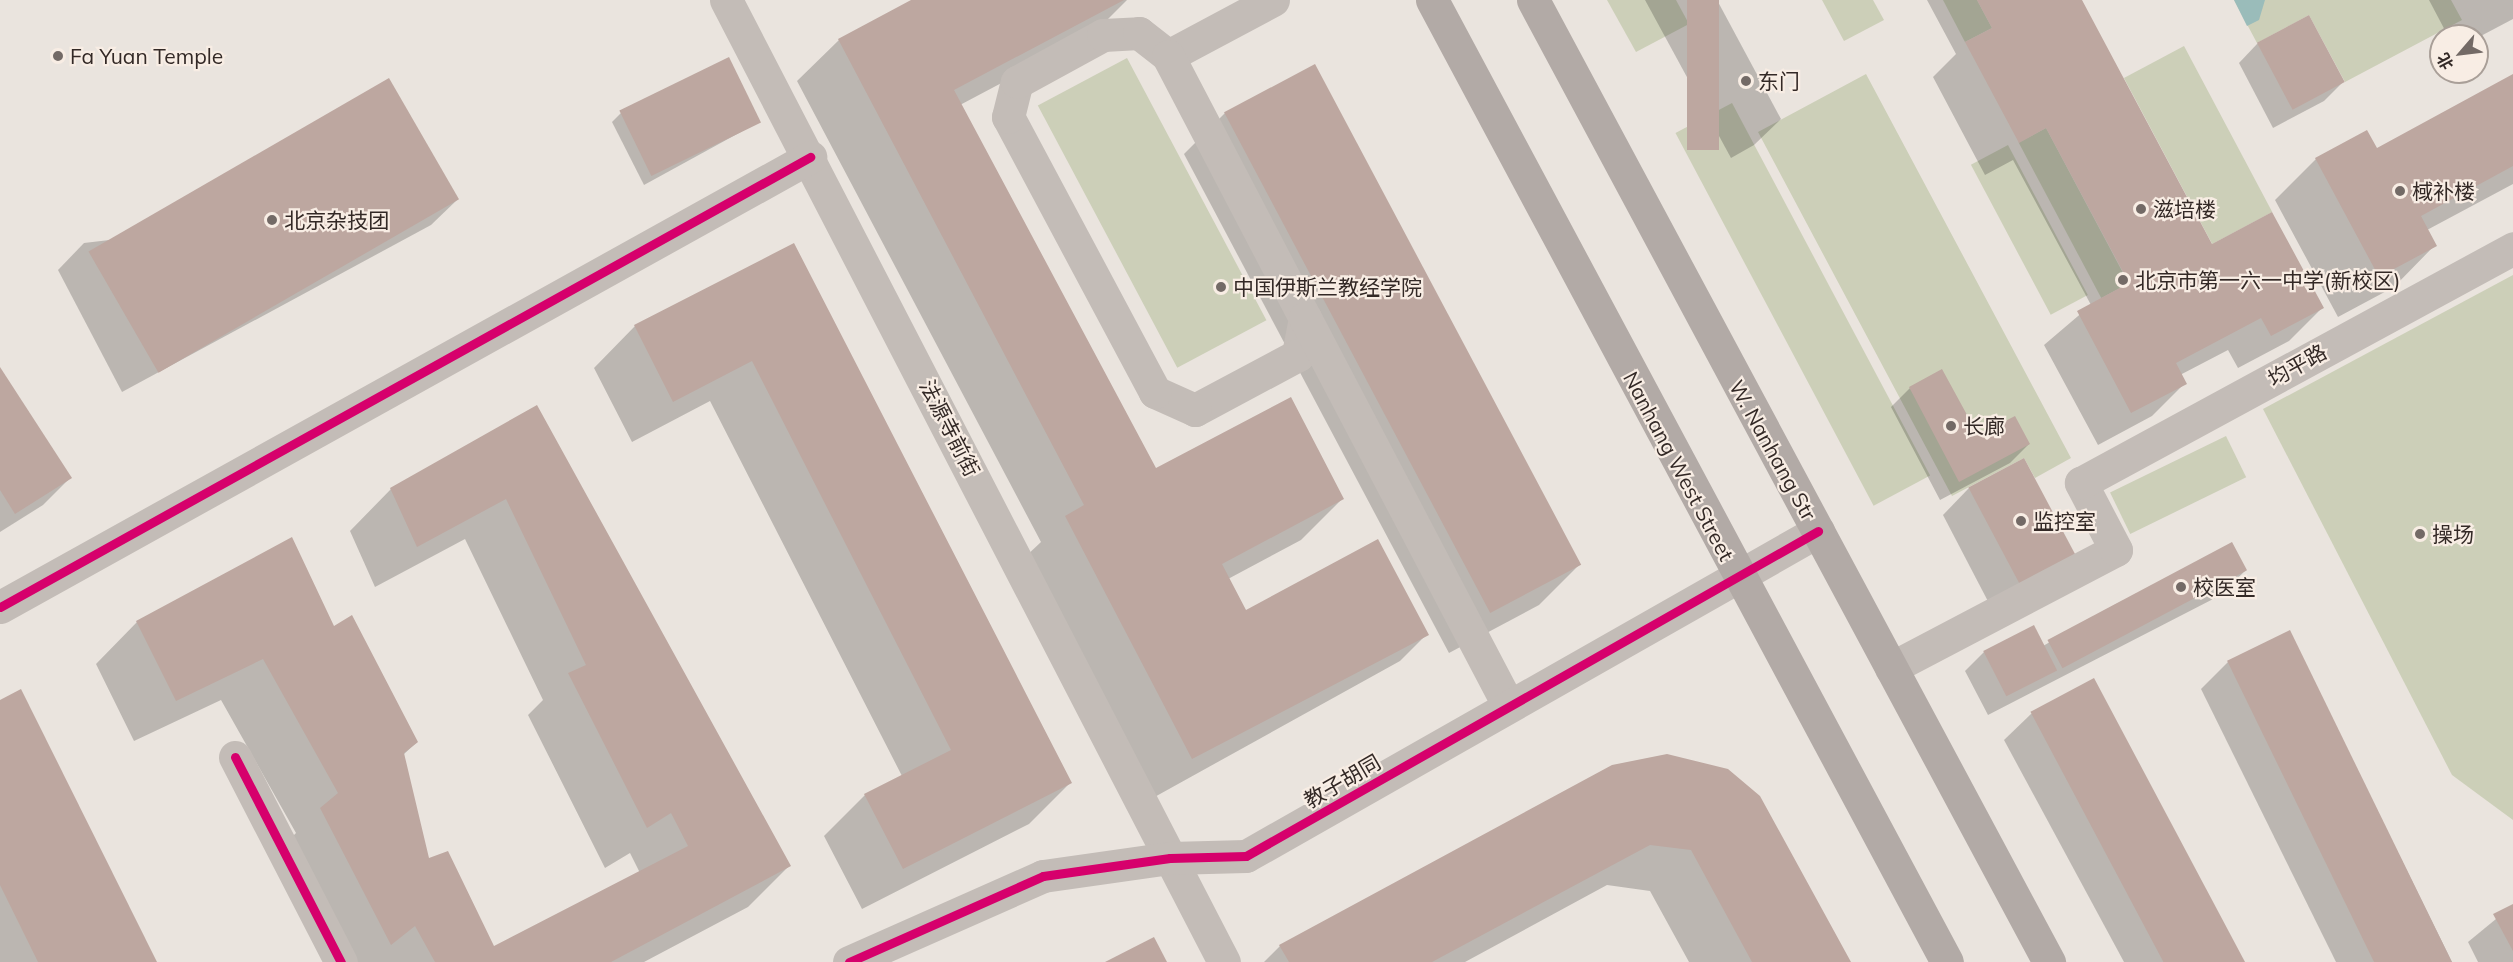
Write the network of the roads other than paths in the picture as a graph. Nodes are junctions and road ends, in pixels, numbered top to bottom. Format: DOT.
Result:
graph roads {
  1 [pos="726,0"];
  2 [pos="1274,0"];
  3 [pos="1432,0"];
  4 [pos="1533,0"];
  5 [pos="1168,56"];
  6 [pos="810,157"];
  7 [pos="2513,248"];
  8 [pos="1305,318"];
  9 [pos="1818,531"];
  10 [pos="1737,576"];
  11 [pos="0,607"];
  12 [pos="1892,668"];
  13 [pos="1509,706"];
  14 [pos="234,757"];
  15 [pos="1170,858"];
  16 [pos="341,962"];
  17 [pos="849,962"];
  18 [pos="1224,962"];
  19 [pos="1947,962"];
  20 [pos="2049,962"];
  1 -- 6 [label="street, 法源寺前街"];
  2 -- 5 [label="street"];
  3 -- 10 [label="main road, Nanhang West Street"];
  4 -- 9 [label="main road, W. Nanhang Str"];
  5 -- 8 [label="street"];
  5 -- 8 [label="street"];
  6 -- 11 [label="street"];
  6 -- 15 [label="street, 法源寺前街"];
  7 -- 12 [label="street, 均平路"];
  8 -- 13 [label="street"];
  9 -- 10 [label="street, 教子胡同"];
  9 -- 12 [label="main road, W. Nanhang Str"];
  10 -- 13 [label="street, 教子胡同"];
  10 -- 19 [label="main road, Nanhang West Street"];
  12 -- 20 [label="main road, W. Nanhang Str"];
  13 -- 15 [label="street, 教子胡同"];
  14 -- 16 [label="street"];
  15 -- 17 [label="street, 教子胡同"];
  15 -- 18 [label="street, 法源寺前街"];
}
